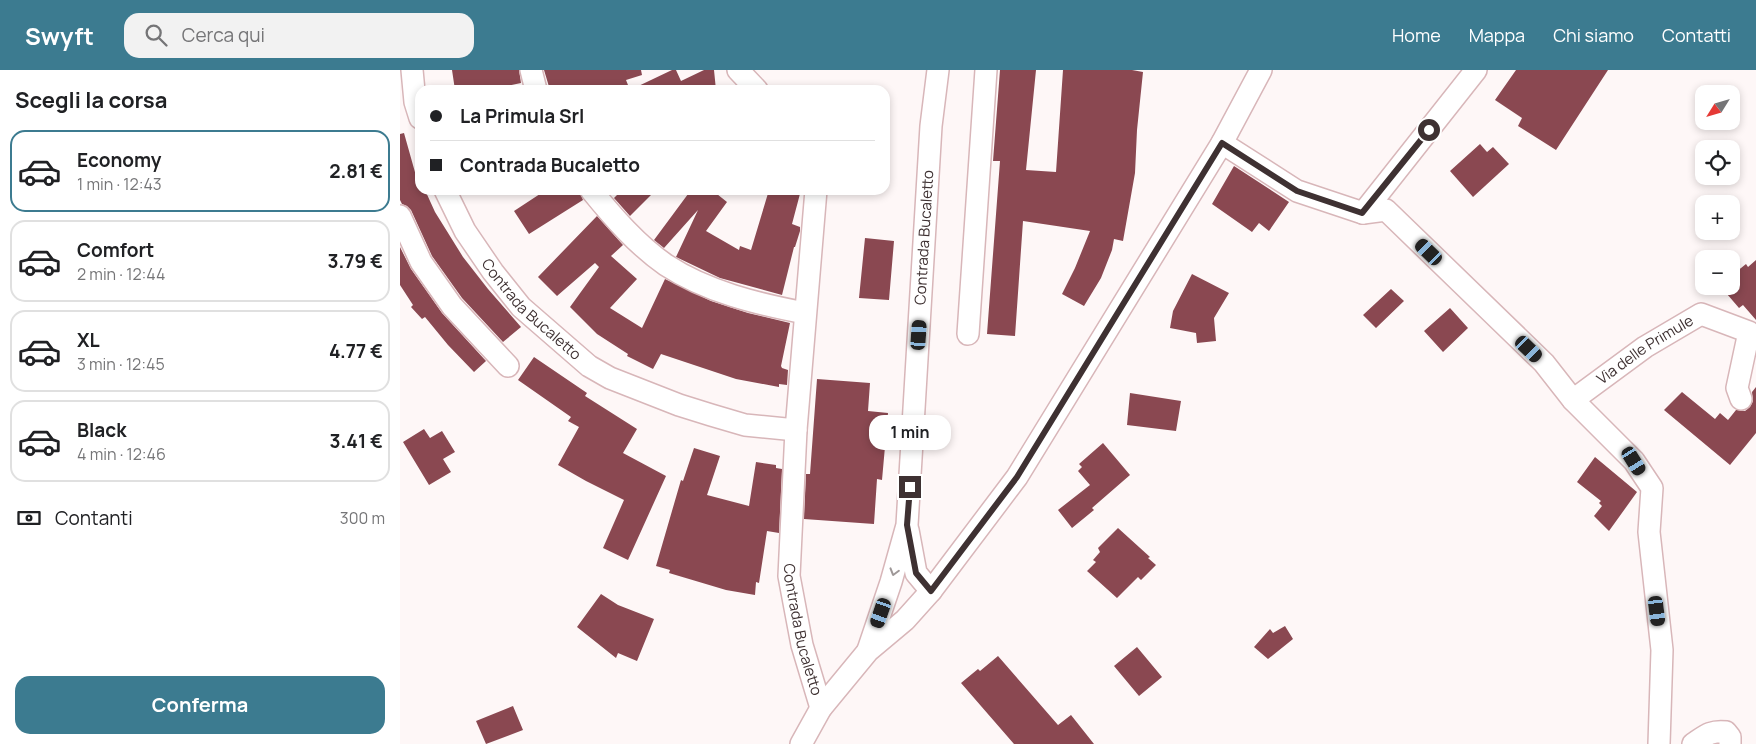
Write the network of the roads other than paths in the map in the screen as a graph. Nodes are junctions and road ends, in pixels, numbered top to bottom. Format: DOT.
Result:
graph roads {
  1 [pos="412,70"];
  2 [pos="531,70"];
  3 [pos="738,70"];
  4 [pos="938,70"];
  5 [pos="986,70"];
  6 [pos="1261,70"];
  7 [pos="1476,70"];
  8 [pos="535,85"];
  9 [pos="752,85"];
  10 [pos="415,102"];
  11 [pos="1222,143"];
  12 [pos="447,195"];
  13 [pos="595,195"];
  14 [pos="816,195"];
  15 [pos="1362,213"];
  16 [pos="400,216"];
  17 [pos="806,313"];
  18 [pos="1753,329"];
  19 [pos="968,334"];
  20 [pos="508,366"];
  21 [pos="1741,399"];
  22 [pos="1573,400"];
  23 [pos="796,430"];
  24 [pos="907,525"];
  25 [pos="931,591"];
  26 [pos="868,651"];
  27 [pos="821,708"];
  28 [pos="801,744"];
  29 [pos="1659,744"];
  30 [pos="1693,744"];
  31 [pos="1730,744"];
  1 -- 10 [label="street"];
  2 -- 8 [label="street"];
  3 -- 9 [label="street"];
  4 -- 24 [label="street, Contrada Bucaletto"];
  5 -- 19 [label="street"];
  6 -- 11 [label="street"];
  7 -- 15 [label="street"];
  11 -- 15 [label="street"];
  11 -- 25 [label="street"];
  12 -- 23 [label="street, Contrada Bucaletto"];
  13 -- 17 [label="street"];
  14 -- 17 [label="street, Contrada Bucaletto"];
  15 -- 22 [label="street"];
  16 -- 20 [label="street"];
  17 -- 23 [label="street, Contrada Bucaletto"];
  18 -- 21 [label="street, Via delle Primule"];
  18 -- 22 [label="street, Via delle Primule"];
  22 -- 29 [label="street"];
  23 -- 27 [label="street, Contrada Bucaletto"];
  24 -- 25 [label="street"];
  24 -- 26 [label="street, one-way"];
  25 -- 26 [label="street"];
  26 -- 27 [label="street"];
  27 -- 28 [label="street"];
  30 -- 31 [label="street"];
}
